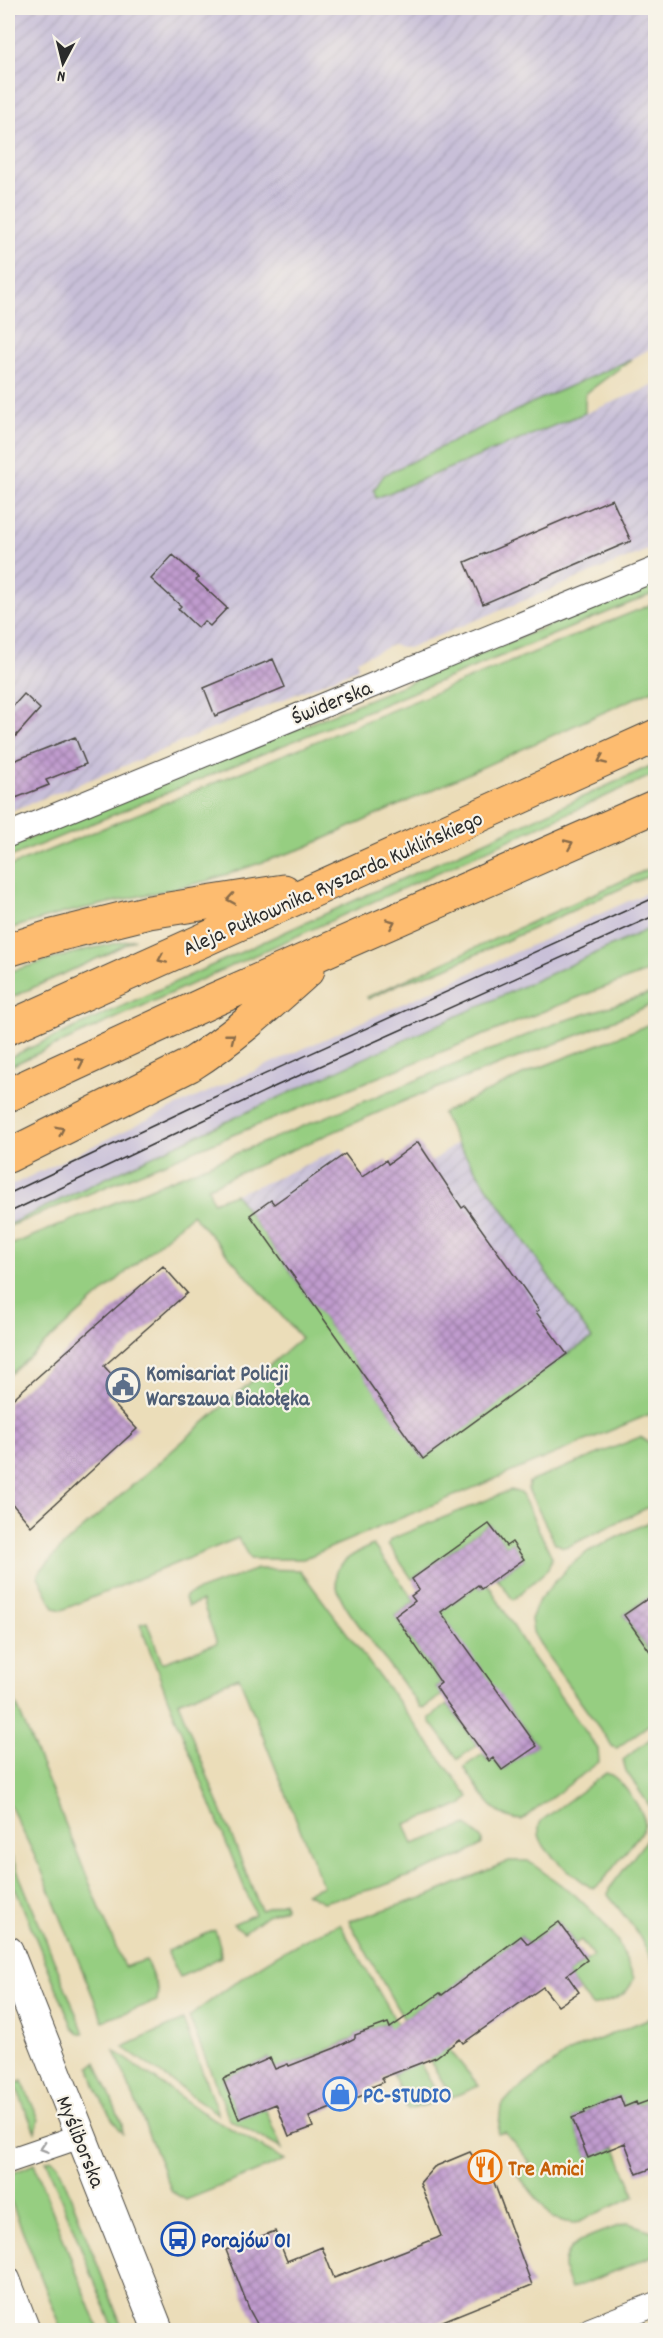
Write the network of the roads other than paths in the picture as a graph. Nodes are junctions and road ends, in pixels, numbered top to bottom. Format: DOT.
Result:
graph roads {
  1 [pos="656,569"];
  2 [pos="656,736"];
  3 [pos="656,806"];
  4 [pos="8,835"];
  5 [pos="330,883"];
  6 [pos="338,947"];
  7 [pos="8,950"];
  8 [pos="8,1028"];
  9 [pos="8,1095"];
  10 [pos="8,1156"];
  11 [pos="8,1951"];
  12 [pos="81,2136"];
  13 [pos="8,2161"];
  14 [pos="8,2279"];
  15 [pos="656,2304"];
  16 [pos="28,2331"];
  17 [pos="158,2331"];
  18 [pos="590,2331"];
  1 -- 4 [label="street, Świderska"];
  2 -- 5 [label="main road, Aleja Pułkownika Ryszarda Kuklińskiego, one-way"];
  6 -- 3 [label="main road, one-way"];
  5 -- 7 [label="main road, one-way"];
  5 -- 8 [label="main road, Aleja Pułkownika Ryszarda Kuklińskiego, one-way"];
  9 -- 6 [label="main road, one-way"];
  10 -- 6 [label="main road, one-way"];
  11 -- 12 [label="street, Myśliborska"];
  12 -- 13 [label="street, one-way"];
  12 -- 17 [label="street, Myśliborska"];
  14 -- 16 [label="street"];
  15 -- 18 [label="street"];
}
